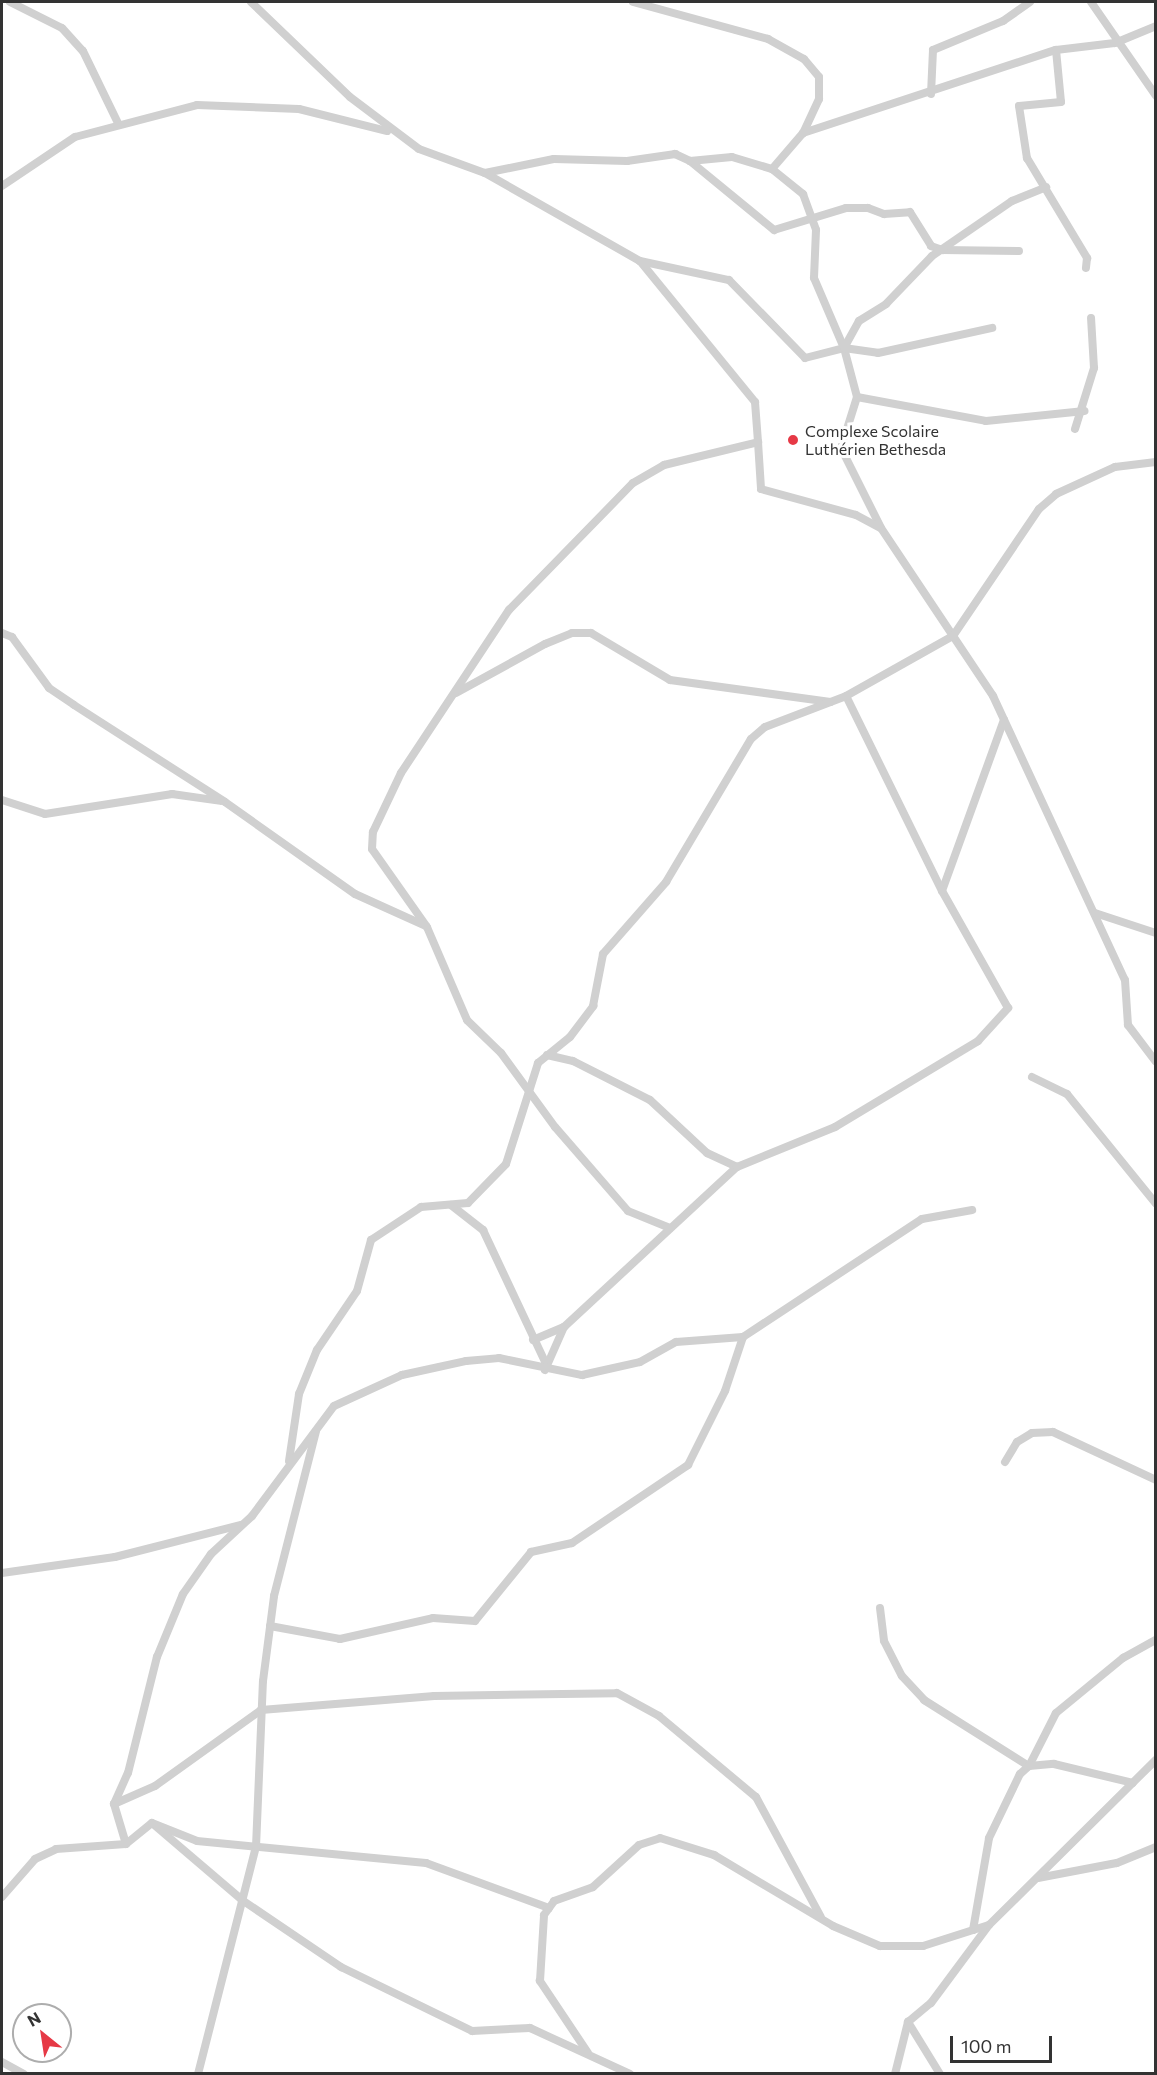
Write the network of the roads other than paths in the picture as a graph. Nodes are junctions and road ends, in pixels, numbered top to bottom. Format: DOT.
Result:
graph roads {
  1 [pos="10,2"];
  2 [pos="251,2"];
  3 [pos="633,2"];
  4 [pos="1030,2"];
  5 [pos="1091,2"];
  6 [pos="1155,26"];
  7 [pos="1115,43"];
  8 [pos="1056,50"];
  9 [pos="931,93"];
  10 [pos="1155,96"];
  11 [pos="118,123"];
  12 [pos="391,132"];
  13 [pos="803,133"];
  14 [pos="690,161"];
  15 [pos="772,169"];
  16 [pos="485,173"];
  17 [pos="2,186"];
  18 [pos="1046,187"];
  19 [pos="813,221"];
  20 [pos="942,250"];
  21 [pos="1019,251"];
  22 [pos="640,261"];
  23 [pos="1086,268"];
  24 [pos="1090,318"];
  25 [pos="992,328"];
  26 [pos="844,348"];
  27 [pos="857,397"];
  28 [pos="1084,411"];
  29 [pos="1075,429"];
  30 [pos="758,442"];
  31 [pos="1155,462"];
  32 [pos="881,528"];
  33 [pos="2,633"];
  34 [pos="953,636"];
  35 [pos="454,693"];
  36 [pos="846,696"];
  37 [pos="832,702"];
  38 [pos="1004,720"];
  39 [pos="2,800"];
  40 [pos="225,802"];
  41 [pos="942,891"];
  42 [pos="1095,913"];
  43 [pos="427,927"];
  44 [pos="1155,933"];
  45 [pos="547,1055"];
  46 [pos="1155,1062"];
  47 [pos="1032,1077"];
  48 [pos="528,1087"];
  49 [pos="737,1167"];
  50 [pos="1155,1204"];
  51 [pos="451,1205"];
  52 [pos="972,1210"];
  53 [pos="670,1228"];
  54 [pos="564,1327"];
  55 [pos="743,1337"];
  56 [pos="533,1340"];
  57 [pos="546,1367"];
  58 [pos="316,1428"];
  59 [pos="289,1461"];
  60 [pos="1005,1462"];
  61 [pos="1155,1480"];
  62 [pos="242,1525"];
  63 [pos="2,1573"];
  64 [pos="880,1608"];
  65 [pos="270,1626"];
  66 [pos="1155,1640"];
  67 [pos="261,1710"];
  68 [pos="1155,1760"];
  69 [pos="1029,1766"];
  70 [pos="1133,1784"];
  71 [pos="114,1804"];
  72 [pos="152,1823"];
  73 [pos="126,1844"];
  74 [pos="256,1847"];
  75 [pos="1155,1847"];
  76 [pos="1038,1878"];
  77 [pos="2,1897"];
  78 [pos="242,1900"];
  79 [pos="549,1908"];
  80 [pos="821,1917"];
  81 [pos="989,1925"];
  82 [pos="973,1930"];
  83 [pos="908,2022"];
  84 [pos="588,2052"];
  85 [pos="2,2062"];
  86 [pos="24,2073"];
  87 [pos="198,2073"];
  88 [pos="630,2073"];
  89 [pos="895,2073"];
  90 [pos="940,2073"];
  1 -- 11 [label="street"];
  2 -- 12 [label="street"];
  3 -- 13 [label="street"];
  4 -- 9 [label="street"];
  5 -- 7 [label="street"];
  6 -- 7 [label="street"];
  7 -- 8 [label="street"];
  7 -- 10 [label="street"];
  8 -- 9 [label="street"];
  8 -- 18 [label="street"];
  9 -- 13 [label="street"];
  11 -- 12 [label="street"];
  11 -- 17 [label="street"];
  12 -- 16 [label="street"];
  13 -- 15 [label="street"];
  14 -- 15 [label="street"];
  14 -- 16 [label="street"];
  14 -- 19 [label="street"];
  15 -- 19 [label="street"];
  16 -- 22 [label="street"];
  18 -- 20 [label="street"];
  18 -- 23 [label="street"];
  19 -- 20 [label="street"];
  19 -- 26 [label="street"];
  20 -- 21 [label="street"];
  20 -- 26 [label="street"];
  22 -- 26 [label="street"];
  22 -- 30 [label="street"];
  24 -- 28 [label="street"];
  25 -- 26 [label="street"];
  26 -- 27 [label="street"];
  27 -- 28 [label="street"];
  27 -- 32 [label="street"];
  28 -- 29 [label="street"];
  30 -- 32 [label="street"];
  30 -- 35 [label="street"];
  31 -- 34 [label="street"];
  32 -- 34 [label="street"];
  33 -- 40 [label="street"];
  34 -- 36 [label="street"];
  34 -- 38 [label="street"];
  35 -- 37 [label="street"];
  35 -- 43 [label="street"];
  36 -- 37 [label="street"];
  36 -- 41 [label="street"];
  37 -- 45 [label="street"];
  38 -- 41 [label="street"];
  38 -- 42 [label="street"];
  39 -- 40 [label="street"];
  40 -- 43 [label="street"];
  41 -- 49 [label="street"];
  42 -- 44 [label="street"];
  42 -- 46 [label="street"];
  43 -- 48 [label="street"];
  45 -- 48 [label="street"];
  45 -- 49 [label="street"];
  47 -- 50 [label="street"];
  48 -- 51 [label="street"];
  48 -- 53 [label="street"];
  49 -- 53 [label="street"];
  51 -- 56 [label="street"];
  51 -- 59 [label="street"];
  52 -- 55 [label="street"];
  53 -- 54 [label="street"];
  54 -- 56 [label="street"];
  54 -- 57 [label="street"];
  55 -- 57 [label="street"];
  55 -- 65 [label="street"];
  56 -- 57 [label="street"];
  57 -- 58 [label="street"];
  58 -- 59 [label="street"];
  58 -- 65 [label="street"];
  59 -- 62 [label="street"];
  60 -- 61 [label="street"];
  62 -- 63 [label="street"];
  62 -- 71 [label="street"];
  64 -- 69 [label="street"];
  65 -- 67 [label="street"];
  66 -- 69 [label="street"];
  67 -- 71 [label="street"];
  67 -- 74 [label="street"];
  67 -- 80 [label="street"];
  68 -- 70 [label="street"];
  69 -- 70 [label="street"];
  69 -- 82 [label="street"];
  70 -- 76 [label="street"];
  71 -- 73 [label="street"];
  72 -- 73 [label="street"];
  72 -- 74 [label="street"];
  72 -- 78 [label="street"];
  73 -- 77 [label="street"];
  74 -- 78 [label="street"];
  74 -- 79 [label="street"];
  75 -- 76 [label="street"];
  76 -- 81 [label="street"];
  78 -- 84 [label="street"];
  78 -- 87 [label="street"];
  79 -- 80 [label="street"];
  79 -- 84 [label="street"];
  80 -- 82 [label="street"];
  81 -- 82 [label="street"];
  81 -- 83 [label="street"];
  83 -- 89 [label="street"];
  83 -- 90 [label="street"];
  84 -- 88 [label="street"];
  85 -- 86 [label="street"];
}
